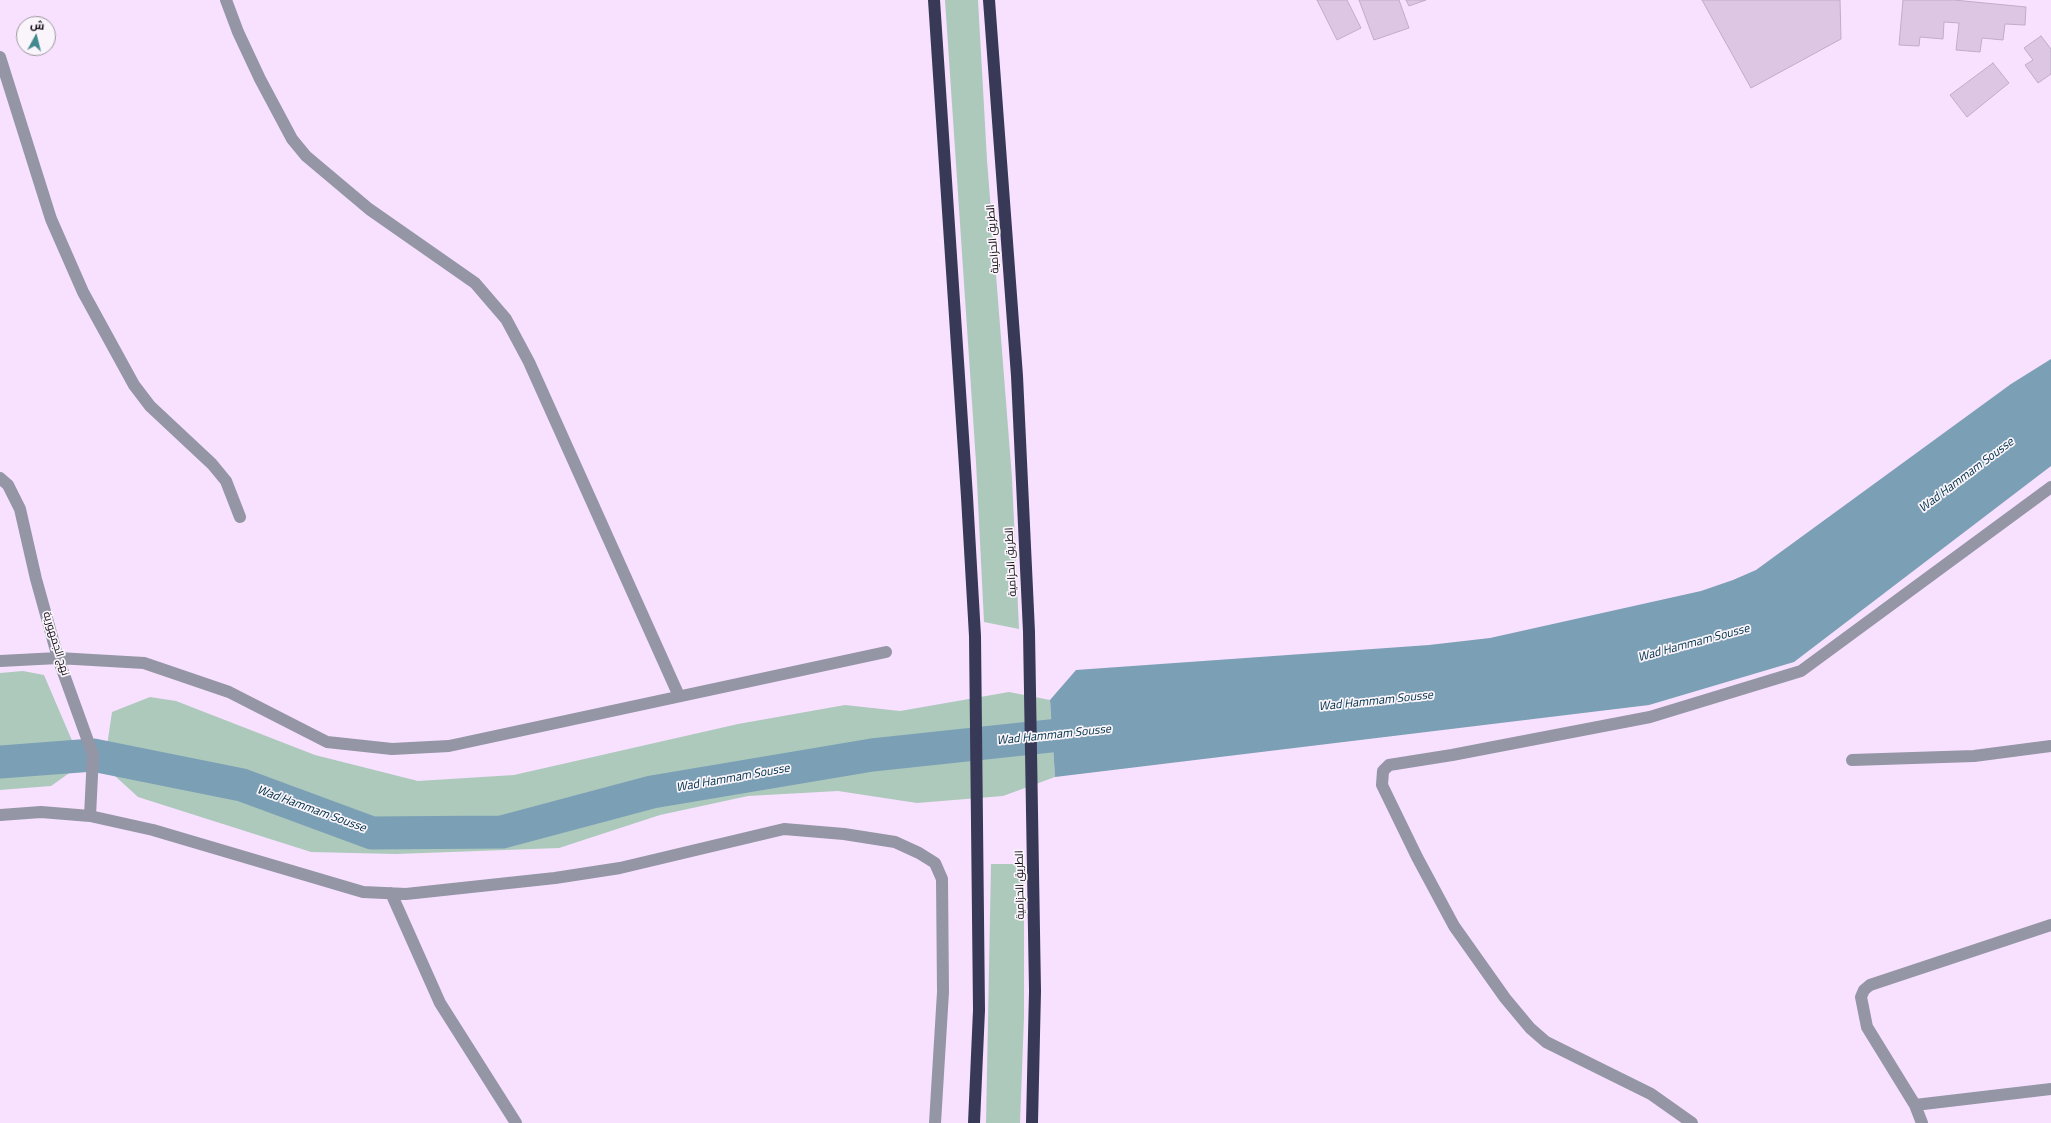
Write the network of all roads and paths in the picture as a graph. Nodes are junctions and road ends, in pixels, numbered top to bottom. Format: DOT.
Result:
graph roads {
  1 [pos="226,0"];
  2 [pos="934,0"];
  3 [pos="989,0"];
  4 [pos="0,57"];
  5 [pos="0,478"];
  6 [pos="2051,487"];
  7 [pos="240,517"];
  8 [pos="886,652"];
  9 [pos="58,658"];
  10 [pos="0,661"];
  11 [pos="679,696"];
  12 [pos="2051,746"];
  13 [pos="1852,760"];
  14 [pos="0,815"];
  15 [pos="90,816"];
  16 [pos="391,893"];
  17 [pos="2051,925"];
  18 [pos="2051,1089"];
  19 [pos="1915,1105"];
  20 [pos="516,1123"];
  21 [pos="935,1123"];
  22 [pos="974,1123"];
  23 [pos="1032,1123"];
  24 [pos="1692,1123"];
  25 [pos="1922,1123"];
  1 -- 11 [label="street"];
  2 -- 22 [label="highway"];
  3 -- 23 [label="highway, الطريق الحزامية"];
  4 -- 7 [label="street"];
  5 -- 9 [label="street, نهج الجمهورية"];
  6 -- 24 [label="street"];
  8 -- 11 [label="street"];
  9 -- 10 [label="street"];
  9 -- 11 [label="street"];
  9 -- 15 [label="street, نهج الجمهورية"];
  12 -- 13 [label="street"];
  14 -- 15 [label="street"];
  15 -- 16 [label="street"];
  16 -- 20 [label="street"];
  16 -- 21 [label="street"];
  17 -- 19 [label="street"];
  18 -- 19 [label="street"];
  19 -- 25 [label="street"];
}
